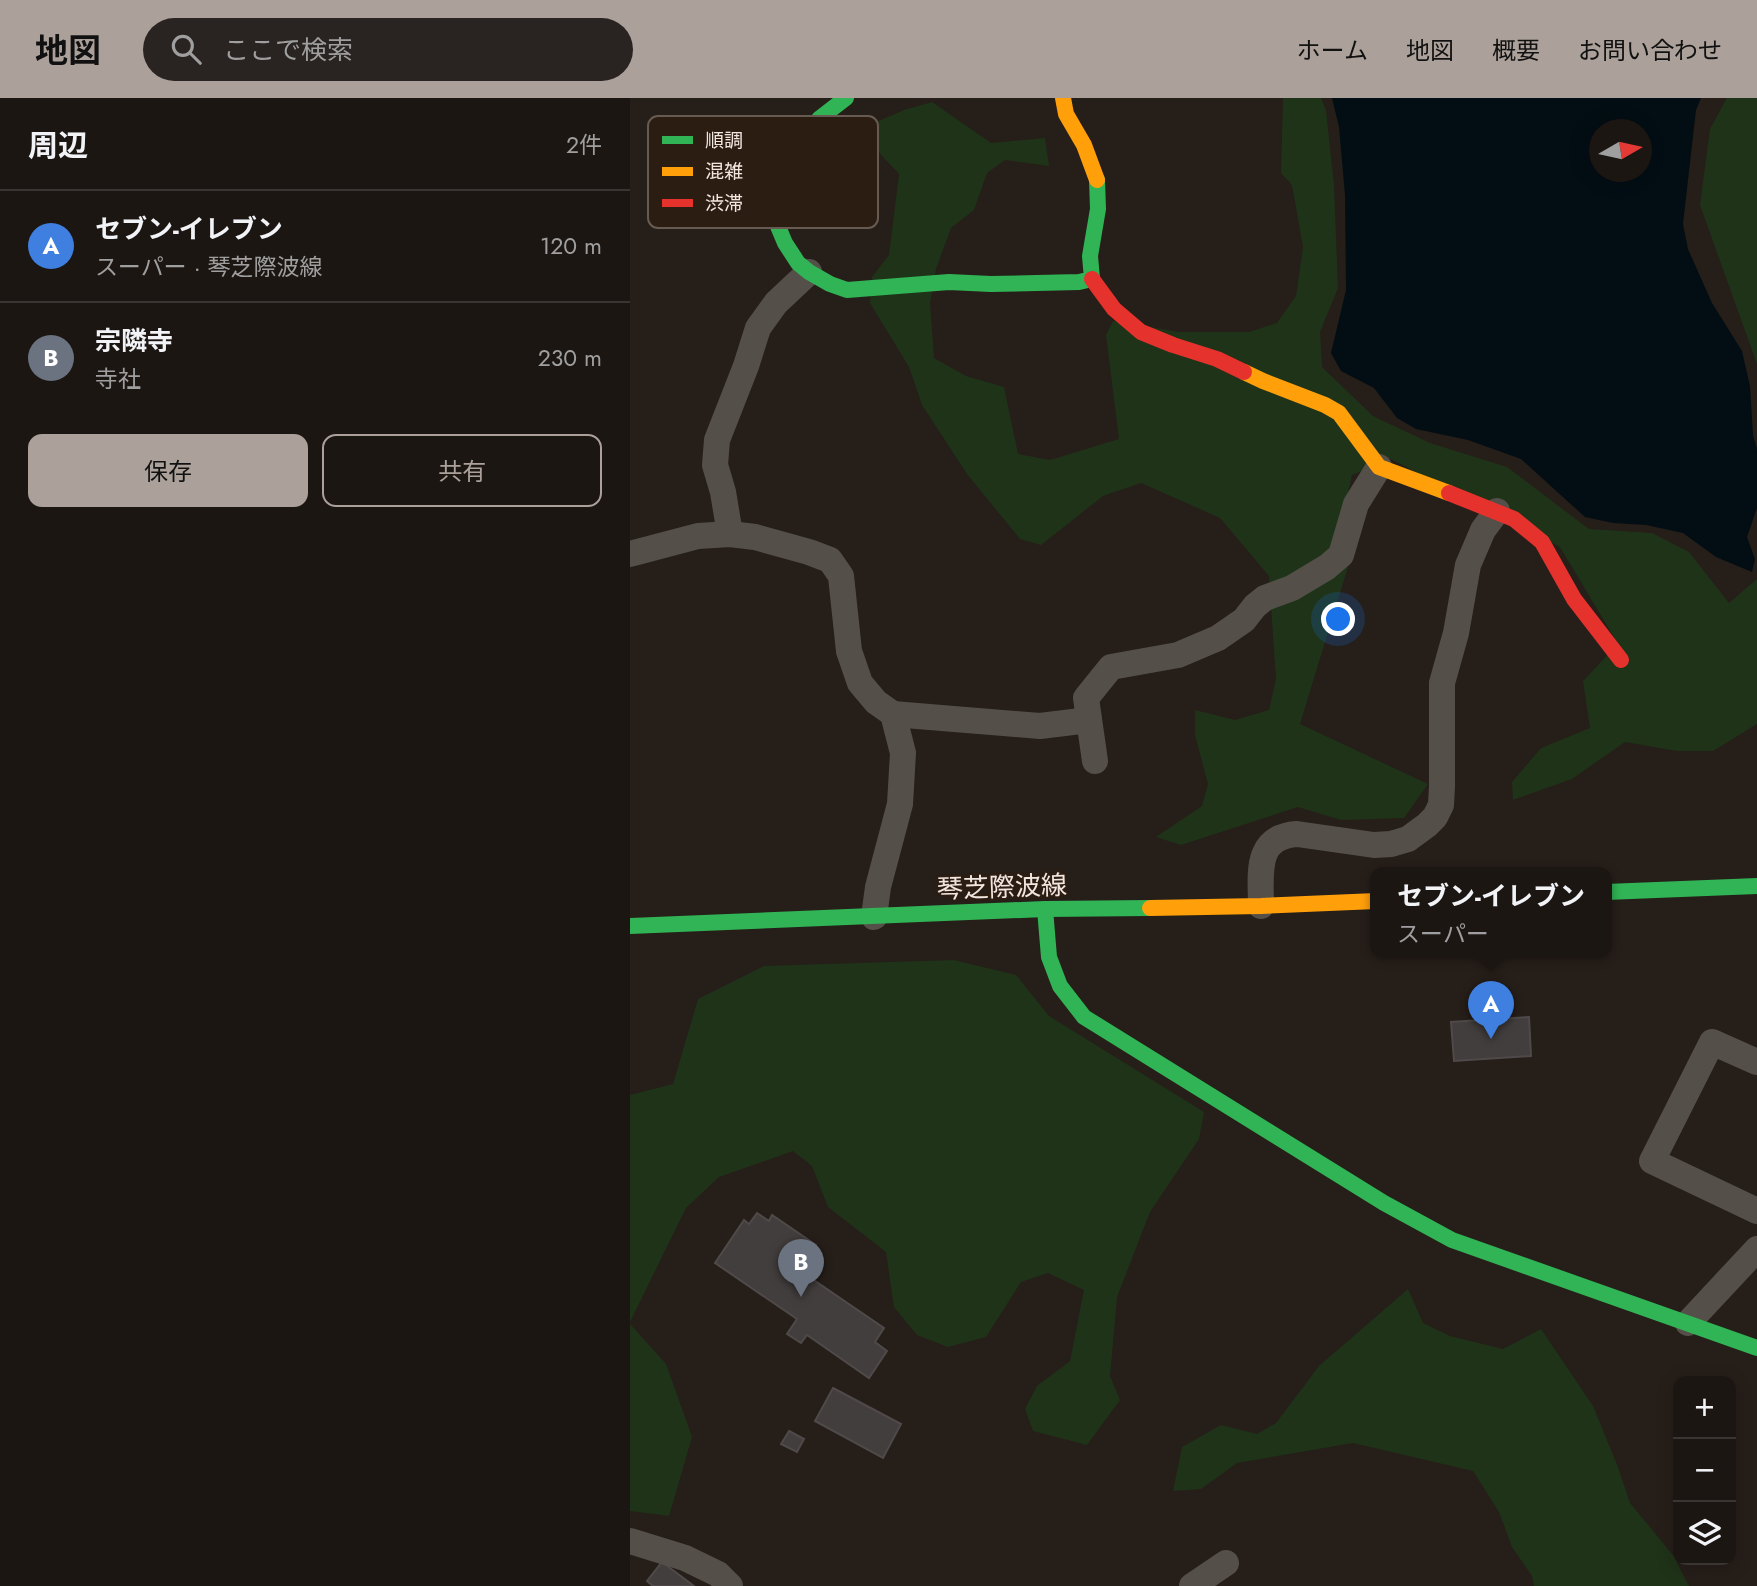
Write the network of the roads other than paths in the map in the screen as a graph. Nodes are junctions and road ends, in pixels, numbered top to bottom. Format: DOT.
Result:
graph roads {
  1 [pos="846,98"];
  2 [pos="1063,98"];
  3 [pos="823,116"];
  4 [pos="779,228"];
  5 [pos="809,272"];
  6 [pos="1092,279"];
  7 [pos="1379,467"];
  8 [pos="1497,511"];
  9 [pos="730,534"];
  10 [pos="630,554"];
  11 [pos="1621,660"];
  12 [pos="892,714"];
  13 [pos="1088,720"];
  14 [pos="1094,761"];
  15 [pos="1757,886"];
  16 [pos="1612,891"];
  17 [pos="1370,901"];
  18 [pos="1261,906"];
  19 [pos="1045,909"];
  20 [pos="874,917"];
  21 [pos="630,926"];
  22 [pos="1757,1062"];
  23 [pos="1757,1211"];
  24 [pos="1757,1249"];
  25 [pos="1688,1324"];
  26 [pos="1757,1348"];
  27 [pos="630,1541"];
  28 [pos="1226,1563"];
  29 [pos="730,1586"];
  30 [pos="1192,1586"];
  1 -- 3 [label="street"];
  2 -- 6 [label="street"];
  4 -- 5 [label="street"];
  5 -- 6 [label="street"];
  5 -- 9 [label="street"];
  6 -- 7 [label="street"];
  7 -- 8 [label="street"];
  7 -- 13 [label="street"];
  8 -- 11 [label="street"];
  8 -- 18 [label="street"];
  9 -- 10 [label="street"];
  9 -- 12 [label="street"];
  12 -- 13 [label="street"];
  12 -- 20 [label="street"];
  13 -- 14 [label="street"];
  15 -- 16 [label="street"];
  17 -- 18 [label="street, 琴芝際波線"];
  18 -- 19 [label="street, 琴芝際波線"];
  19 -- 20 [label="street, 琴芝際波線"];
  19 -- 25 [label="street"];
  20 -- 21 [label="street, 琴芝際波線"];
  22 -- 23 [label="street"];
  24 -- 25 [label="street"];
  25 -- 26 [label="street"];
  27 -- 29 [label="street"];
  28 -- 30 [label="street"];
}
